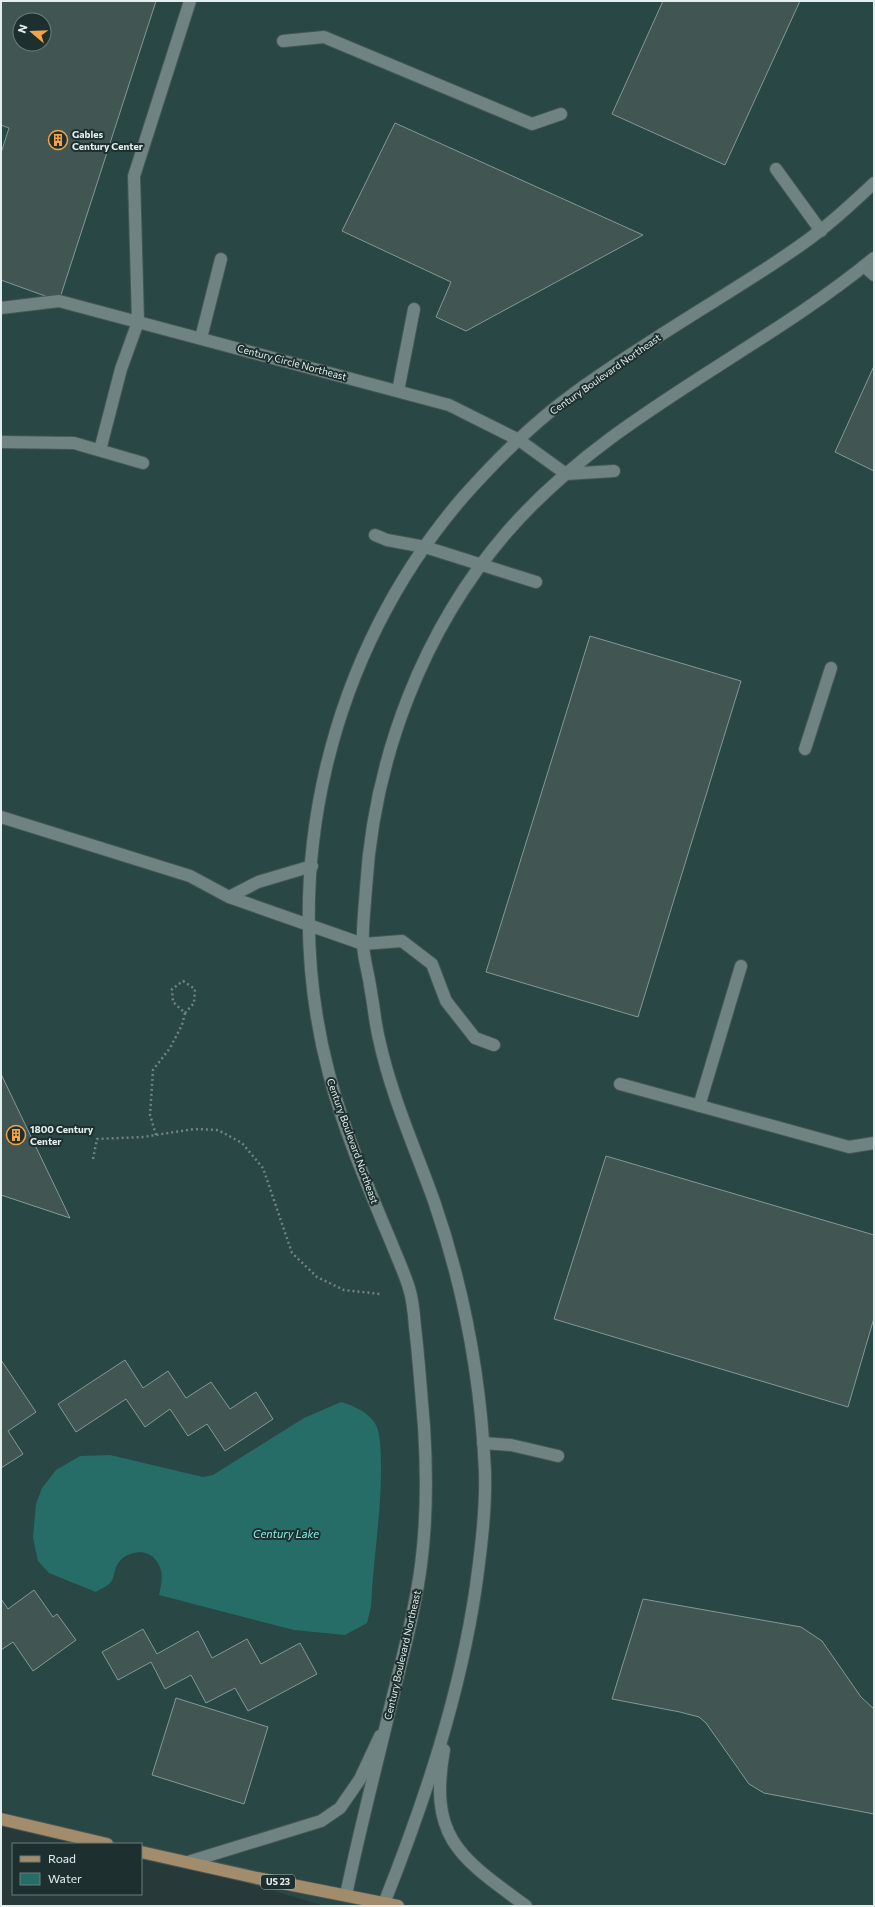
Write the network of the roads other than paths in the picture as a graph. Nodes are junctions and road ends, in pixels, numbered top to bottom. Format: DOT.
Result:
graph roads {
  1 [pos="190,1"];
  2 [pos="283,41"];
  3 [pos="561,114"];
  4 [pos="776,169"];
  5 [pos="874,183"];
  6 [pos="821,231"];
  7 [pos="874,258"];
  8 [pos="221,259"];
  9 [pos="864,266"];
  10 [pos="874,275"];
  11 [pos="1,308"];
  12 [pos="414,309"];
  13 [pos="138,322"];
  14 [pos="201,338"];
  15 [pos="398,391"];
  16 [pos="518,440"];
  17 [pos="1,442"];
  18 [pos="100,450"];
  19 [pos="143,463"];
  20 [pos="614,471"];
  21 [pos="566,474"];
  22 [pos="375,535"];
  23 [pos="424,547"];
  24 [pos="482,564"];
  25 [pos="536,582"];
  26 [pos="831,668"];
  27 [pos="805,749"];
  28 [pos="1,817"];
  29 [pos="312,866"];
  30 [pos="229,897"];
  31 [pos="308,926"];
  32 [pos="363,944"];
  33 [pos="741,966"];
  34 [pos="494,1045"];
  35 [pos="620,1084"];
  36 [pos="699,1106"];
  37 [pos="874,1143"];
  38 [pos="483,1443"];
  39 [pos="558,1456"];
  40 [pos="451,1708"];
  41 [pos="386,1723"];
  42 [pos="1,1819"];
  43 [pos="103,1843"];
  44 [pos="142,1852"];
  45 [pos="188,1862"];
  46 [pos="346,1895"];
  47 [pos="384,1905"];
  48 [pos="398,1906"];
  49 [pos="526,1906"];
  1 -- 13 [label="street"];
  2 -- 3 [label="street"];
  4 -- 6 [label="street"];
  5 -- 6 [label="street, Century Boulevard Northeast"];
  6 -- 16 [label="street, Century Boulevard Northeast"];
  7 -- 9 [label="street"];
  8 -- 14 [label="street"];
  9 -- 10 [label="street"];
  9 -- 21 [label="street"];
  11 -- 13 [label="street, Century Circle Northeast"];
  12 -- 15 [label="street"];
  13 -- 14 [label="street, Century Circle Northeast"];
  13 -- 18 [label="street"];
  14 -- 15 [label="street, Century Circle Northeast"];
  15 -- 16 [label="street, Century Circle Northeast"];
  16 -- 21 [label="street, Century Circle Northeast"];
  16 -- 23 [label="street, Century Boulevard Northeast"];
  17 -- 18 [label="street"];
  18 -- 19 [label="street"];
  20 -- 21 [label="street"];
  21 -- 24 [label="street"];
  22 -- 23 [label="street"];
  23 -- 24 [label="street"];
  23 -- 29 [label="street, Century Boulevard Northeast"];
  24 -- 25 [label="street"];
  24 -- 32 [label="street"];
  26 -- 27 [label="street"];
  28 -- 30 [label="street"];
  29 -- 30 [label="street"];
  29 -- 31 [label="street, Century Boulevard Northeast"];
  30 -- 31 [label="street"];
  31 -- 32 [label="street"];
  31 -- 41 [label="street, Century Boulevard Northeast"];
  32 -- 34 [label="street"];
  32 -- 38 [label="street"];
  33 -- 36 [label="street"];
  35 -- 36 [label="street"];
  36 -- 37 [label="street"];
  38 -- 39 [label="street"];
  38 -- 40 [label="street"];
  40 -- 47 [label="street"];
  40 -- 49 [label="street"];
  41 -- 45 [label="street"];
  41 -- 46 [label="street, Century Boulevard Northeast"];
  42 -- 43 [label="main road"];
  44 -- 45 [label="main road, US 23"];
  45 -- 46 [label="main road, US 23"];
  46 -- 47 [label="main road, US 23"];
  47 -- 48 [label="main road, US 23"];
}
